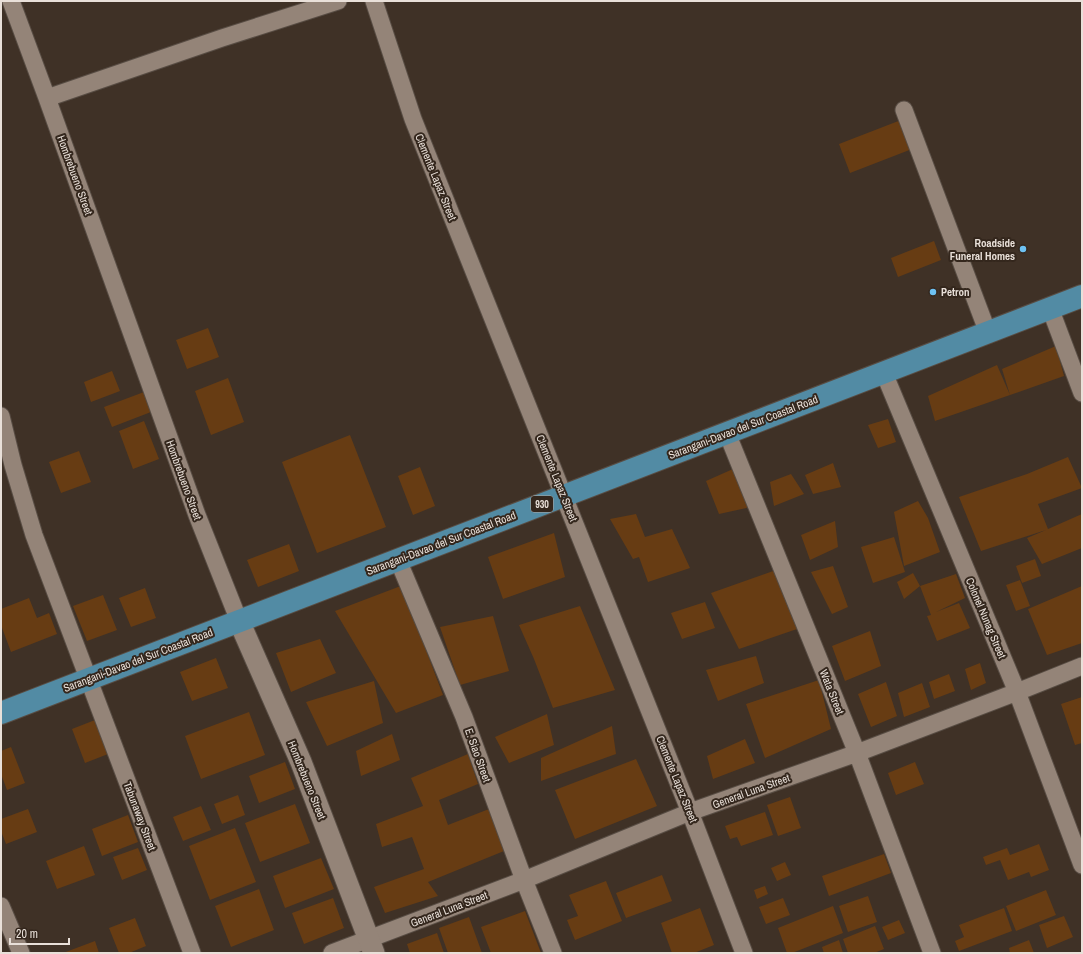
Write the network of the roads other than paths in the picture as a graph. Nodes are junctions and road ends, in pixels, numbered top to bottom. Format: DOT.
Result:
graph roads {
  1 [pos="11,1"];
  2 [pos="338,1"];
  3 [pos="374,1"];
  4 [pos="47,98"];
  5 [pos="904,110"];
  6 [pos="1082,296"];
  7 [pos="1050,308"];
  8 [pos="988,333"];
  9 [pos="884,373"];
  10 [pos="1082,393"];
  11 [pos="1,416"];
  12 [pos="727,433"];
  13 [pos="564,496"];
  14 [pos="398,560"];
  15 [pos="239,621"];
  16 [pos="1082,666"];
  17 [pos="88,679"];
  18 [pos="1017,692"];
  19 [pos="1,712"];
  20 [pos="857,753"];
  21 [pos="690,812"];
  22 [pos="1082,865"];
  23 [pos="524,880"];
  24 [pos="1,906"];
  25 [pos="372,946"];
  26 [pos="21,953"];
  27 [pos="192,953"];
  28 [pos="332,953"];
  29 [pos="553,953"];
  30 [pos="744,953"];
  31 [pos="932,953"];
  1 -- 4 [label="street, Hombrebueno Street"];
  2 -- 4 [label="street"];
  3 -- 13 [label="street, Clemente Lapaz Street"];
  4 -- 15 [label="street, Hombrebueno Street"];
  5 -- 8 [label="street"];
  6 -- 7 [label="main road, Sarangani-Davao del Sur Coastal Road / 930"];
  7 -- 8 [label="main road, Sarangani-Davao del Sur Coastal Road / 930"];
  7 -- 10 [label="street"];
  8 -- 9 [label="main road, Sarangani-Davao del Sur Coastal Road / 930"];
  9 -- 12 [label="main road, Sarangani-Davao del Sur Coastal Road / 930"];
  9 -- 18 [label="street, Colonel Nunag Street"];
  11 -- 17 [label="street, Tabunaway Street"];
  12 -- 13 [label="main road, Sarangani-Davao del Sur Coastal Road / 930"];
  12 -- 20 [label="street, Wata Street"];
  13 -- 14 [label="main road, Sarangani-Davao del Sur Coastal Road / 930"];
  13 -- 21 [label="street, Clemente Lapaz Street"];
  14 -- 15 [label="main road, Sarangani-Davao del Sur Coastal Road / 930"];
  14 -- 23 [label="street, E. Siao Street"];
  15 -- 17 [label="main road, Sarangani-Davao del Sur Coastal Road / 930"];
  15 -- 25 [label="street, Hombrebueno Street"];
  16 -- 18 [label="street, General Luna Street"];
  17 -- 19 [label="main road, Sarangani-Davao del Sur Coastal Road / 930"];
  17 -- 27 [label="street, Tabunaway Street"];
  18 -- 20 [label="street, General Luna Street"];
  18 -- 22 [label="street, Colonel Nunag Street"];
  20 -- 21 [label="street, General Luna Street"];
  20 -- 31 [label="street, Wata Street"];
  21 -- 23 [label="street, General Luna Street"];
  21 -- 30 [label="street, Clemente Lapaz Street"];
  23 -- 25 [label="street, General Luna Street"];
  23 -- 29 [label="street, E. Siao Street"];
  24 -- 26 [label="street"];
  25 -- 28 [label="street, General Luna Street"];
}
